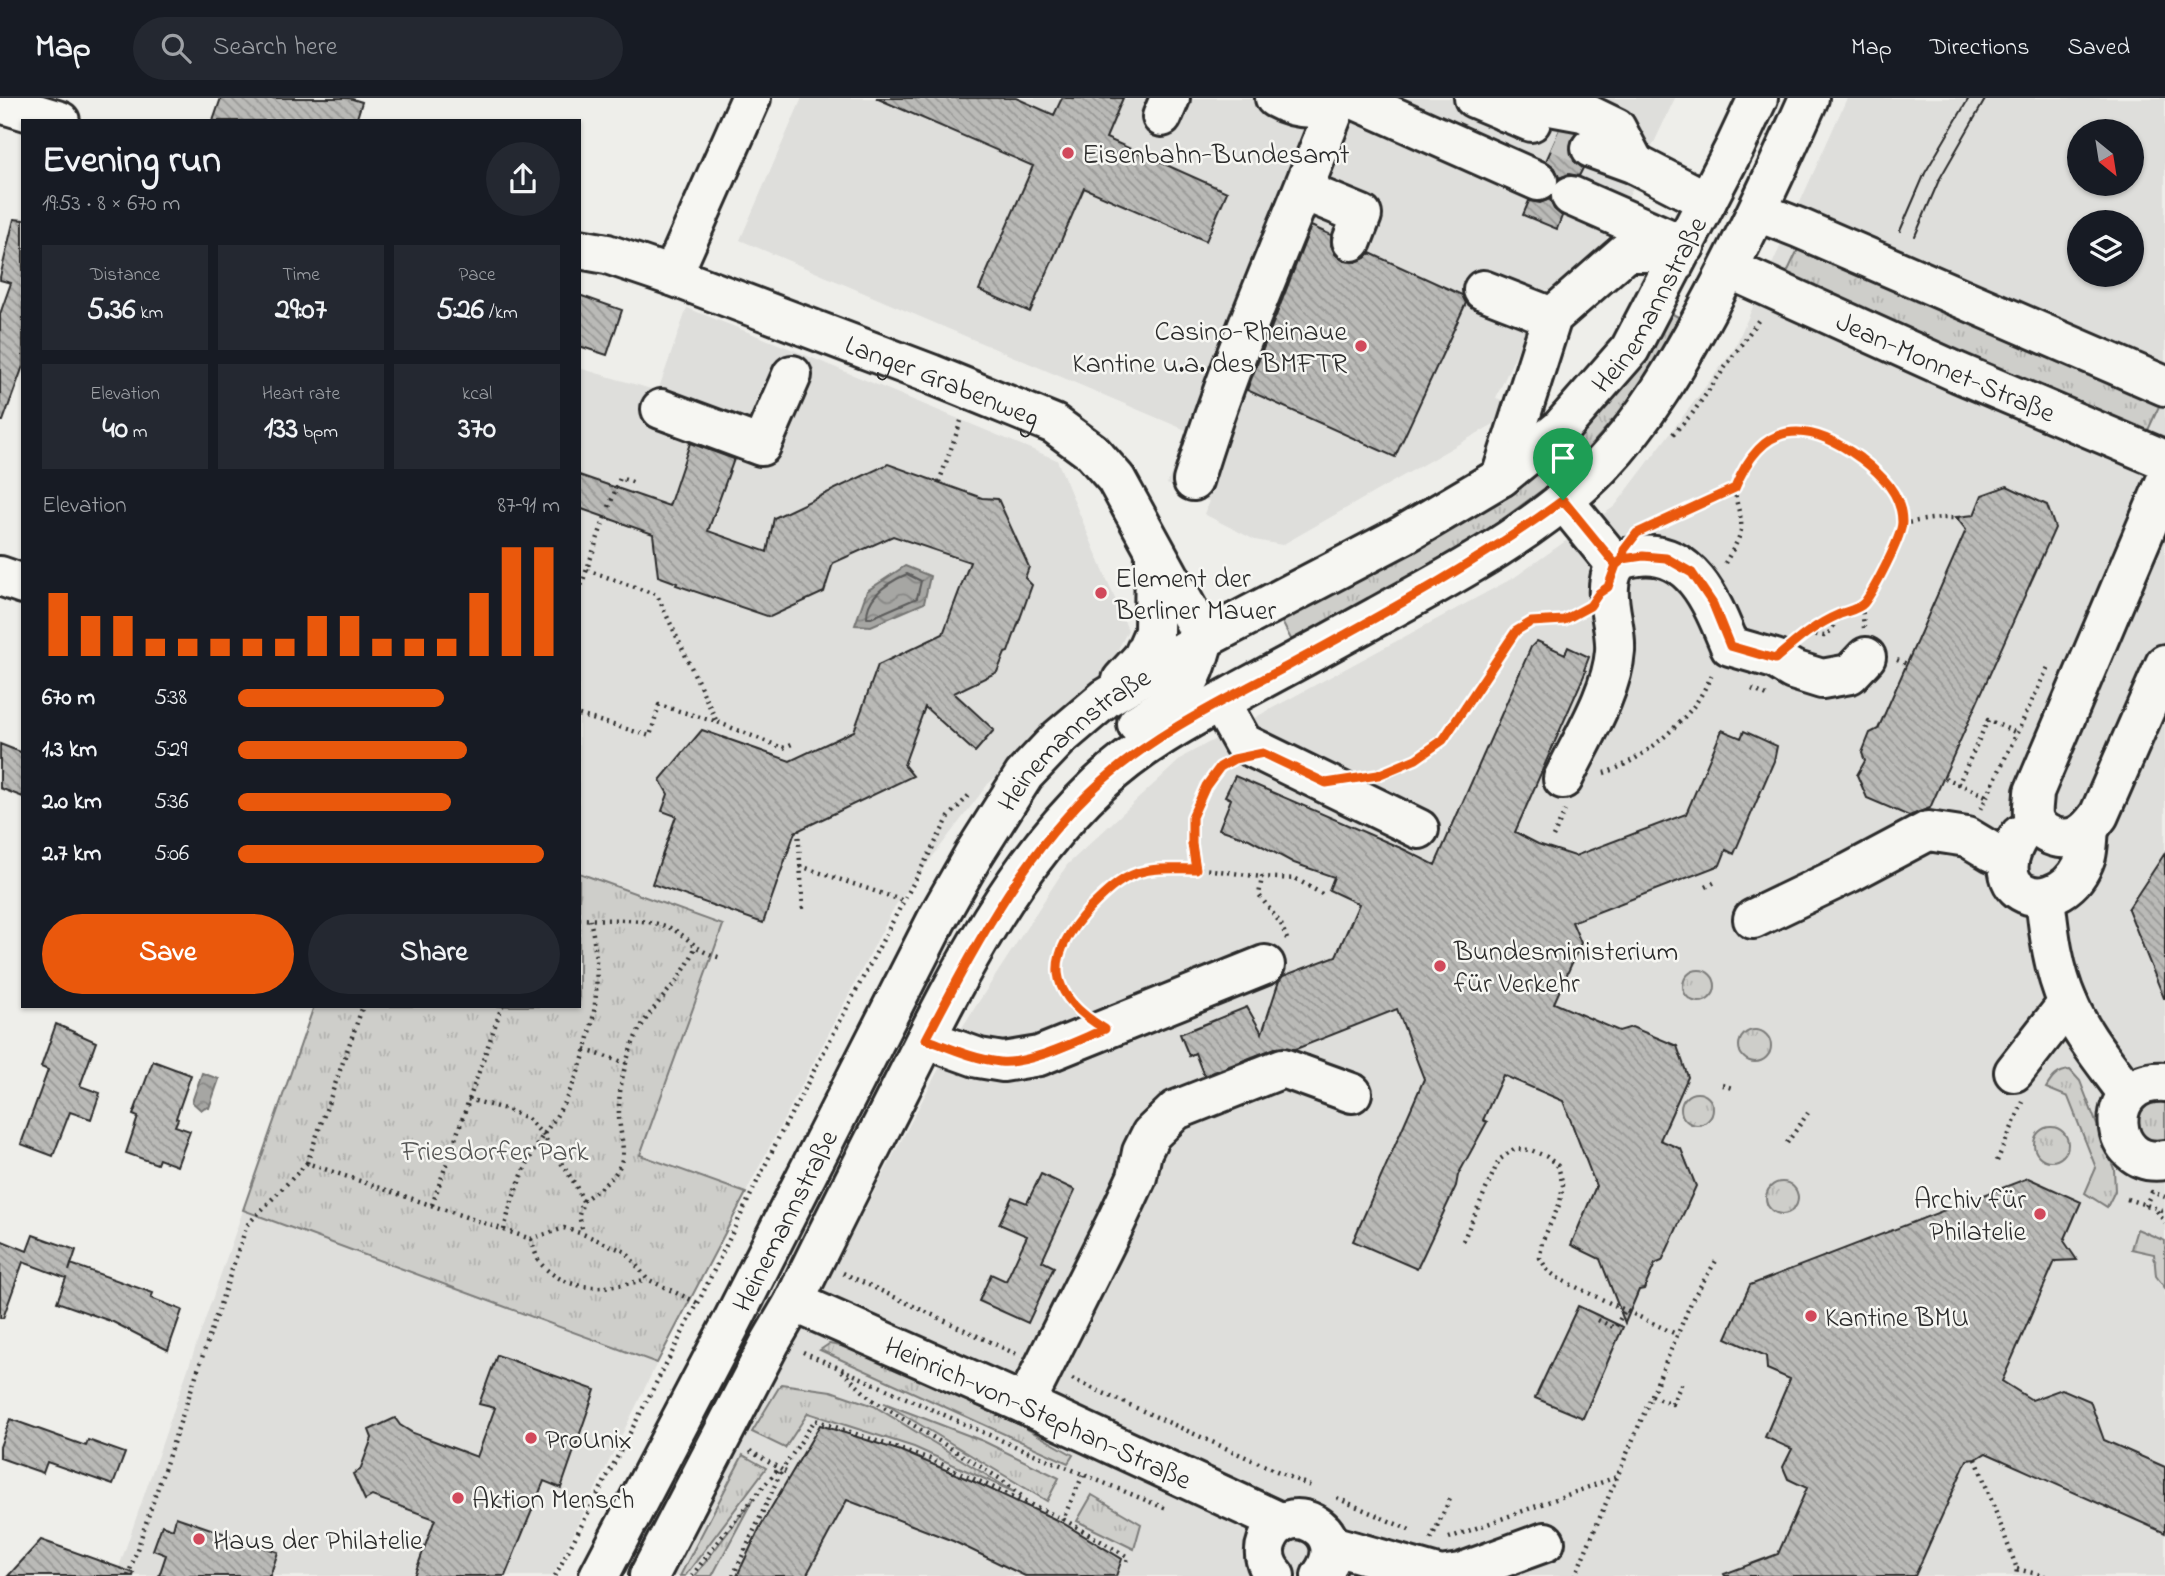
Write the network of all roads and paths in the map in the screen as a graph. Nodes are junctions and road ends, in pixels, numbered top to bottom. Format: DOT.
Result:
graph roads {
  1 [pos="751,98"];
  2 [pos="1275,98"];
  3 [pos="1408,98"];
  4 [pos="1758,98"];
  5 [pos="1809,98"];
  6 [pos="1345,100"];
  7 [pos="2,110"];
  8 [pos="49,119"];
  9 [pos="1569,133"];
  10 [pos="1554,189"];
  11 [pos="1304,191"];
  12 [pos="1707,201"];
  13 [pos="1758,212"];
  14 [pos="1641,226"];
  15 [pos="1352,241"];
  16 [pos="1685,246"];
  17 [pos="581,249"];
  18 [pos="1729,269"];
  19 [pos="672,276"];
  20 [pos="1483,290"];
  21 [pos="1552,317"];
  22 [pos="1758,321"];
  23 [pos="1771,326"];
  24 [pos="792,375"];
  25 [pos="2165,386"];
  26 [pos="972,390"];
  27 [pos="661,409"];
  28 [pos="2165,460"];
  29 [pos="1501,477"];
  30 [pos="1193,481"];
  31 [pos="939,482"];
  32 [pos="2165,482"];
  33 [pos="635,483"];
  34 [pos="1735,488"];
  35 [pos="1563,500"];
  36 [pos="609,507"];
  37 [pos="605,517"];
  38 [pos="1963,520"];
  39 [pos="1902,524"];
  40 [pos="1155,552"];
  41 [pos="587,570"];
  42 [pos="1616,570"];
  43 [pos="0,576"];
  44 [pos="21,583"];
  45 [pos="581,586"];
  46 [pos="1713,604"];
  47 [pos="1862,606"];
  48 [pos="1833,617"];
  49 [pos="1810,630"];
  50 [pos="1204,639"];
  51 [pos="1866,657"];
  52 [pos="1722,658"];
  53 [pos="1775,659"];
  54 [pos="2052,659"];
  55 [pos="2165,664"];
  56 [pos="1106,698"];
  57 [pos="1228,698"];
  58 [pos="581,716"];
  59 [pos="718,722"];
  60 [pos="2017,733"];
  61 [pos="794,743"];
  62 [pos="1263,753"];
  63 [pos="1620,768"];
  64 [pos="1378,775"];
  65 [pos="1945,778"];
  66 [pos="1563,779"];
  67 [pos="1958,785"];
  68 [pos="1986,796"];
  69 [pos="2033,816"];
  70 [pos="1419,829"];
  71 [pos="2089,829"];
  72 [pos="798,830"];
  73 [pos="1967,837"];
  74 [pos="2008,858"];
  75 [pos="800,866"];
  76 [pos="1196,869"];
  77 [pos="1262,877"];
  78 [pos="1717,881"];
  79 [pos="1012,885"];
  80 [pos="1706,887"];
  81 [pos="1322,894"];
  82 [pos="2045,897"];
  83 [pos="904,901"];
  84 [pos="803,910"];
  85 [pos="581,919"];
  86 [pos="1753,919"];
  87 [pos="590,920"];
  88 [pos="695,947"];
  89 [pos="1276,953"];
  90 [pos="722,958"];
  91 [pos="2068,1003"];
  92 [pos="362,1008"];
  93 [pos="501,1008"];
  94 [pos="1105,1029"];
  95 [pos="926,1039"];
  96 [pos="585,1050"];
  97 [pos="626,1063"];
  98 [pos="2165,1082"];
  99 [pos="2020,1083"];
  100 [pos="1722,1085"];
  101 [pos="1732,1088"];
  102 [pos="1352,1093"];
  103 [pos="2128,1094"];
  104 [pos="468,1099"];
  105 [pos="1808,1113"];
  106 [pos="543,1135"];
  107 [pos="1787,1143"];
  108 [pos="2165,1160"];
  109 [pos="1997,1161"];
  110 [pos="307,1163"];
  111 [pos="2165,1197"];
  112 [pos="2127,1199"];
  113 [pos="583,1201"];
  114 [pos="432,1205"];
  115 [pos="2145,1206"];
  116 [pos="2157,1211"];
  117 [pos="2165,1212"];
  118 [pos="2165,1223"];
  119 [pos="504,1230"];
  120 [pos="583,1234"];
  121 [pos="531,1239"];
  122 [pos="1463,1241"];
  123 [pos="1716,1261"];
  124 [pos="843,1273"];
  125 [pos="647,1279"];
  126 [pos="751,1282"];
  127 [pos="794,1302"];
  128 [pos="698,1303"];
  129 [pos="1625,1310"];
  130 [pos="1598,1320"];
  131 [pos="1678,1335"];
  132 [pos="805,1352"];
  133 [pos="1044,1367"];
  134 [pos="840,1369"];
  135 [pos="1683,1380"];
  136 [pos="1652,1396"];
  137 [pos="1025,1404"];
  138 [pos="754,1452"];
  139 [pos="1976,1459"];
  140 [pos="781,1469"];
  141 [pos="790,1474"];
  142 [pos="1083,1475"];
  143 [pos="1619,1476"];
  144 [pos="1321,1491"];
  145 [pos="1334,1497"];
  146 [pos="1450,1499"];
  147 [pos="1030,1503"];
  148 [pos="1176,1513"];
  149 [pos="1062,1520"];
  150 [pos="1282,1523"];
  151 [pos="1431,1539"];
  152 [pos="1545,1542"];
  153 [pos="1326,1560"];
  154 [pos="1126,1561"];
  155 [pos="2017,1569"];
  156 [pos="128,1576"];
  157 [pos="600,1576"];
  158 [pos="649,1576"];
  159 [pos="692,1576"];
  160 [pos="733,1576"];
  161 [pos="1275,1576"];
  162 [pos="1575,1576"];
  163 [pos="2016,1576"];
  164 [pos="2045,1576"];
  1 -- 19 [label="main road"];
  2 -- 6 [label="main road"];
  3 -- 10 [label="main road"];
  4 -- 12 [label="main road, Heinemannstraße"];
  5 -- 13 [label="main road, Heinemannstraße"];
  6 -- 10 [label="main road, Jean-Monnet-Straße"];
  6 -- 11 [label="main road"];
  7 -- 8 [label="main road"];
  9 -- 12 [label="main road"];
  9 -- 14 [label="main road"];
  10 -- 14 [label="main road, Jean-Monnet-Straße"];
  11 -- 15 [label="main road"];
  11 -- 30 [label="main road"];
  12 -- 13 [label="main road"];
  12 -- 16 [label="main road, Heinemannstraße"];
  13 -- 18 [label="main road, Heinemannstraße"];
  13 -- 25 [label="main road"];
  14 -- 16 [label="main road, Jean-Monnet-Straße"];
  16 -- 18 [label="main road, Jean-Monnet-Straße"];
  16 -- 21 [label="main road"];
  16 -- 29 [label="main road, Heinemannstraße"];
  17 -- 19 [label="main road, Langer Grabenweg"];
  18 -- 28 [label="main road, Jean-Monnet-Straße"];
  18 -- 35 [label="main road, Heinemannstraße"];
  19 -- 26 [label="main road, Langer Grabenweg"];
  20 -- 21 [label="main road"];
  21 -- 29 [label="main road"];
  22 -- 23 [label="path"];
  24 -- 27 [label="main road"];
  26 -- 31 [label="path"];
  26 -- 40 [label="main road, Langer Grabenweg"];
  29 -- 50 [label="main road, Heinemannstraße"];
  32 -- 69 [label="main road"];
  33 -- 36 [label="path"];
  34 -- 39 [label="path"];
  34 -- 42 [label="path"];
  34 -- 46 [label="path"];
  35 -- 42 [label="main road"];
  35 -- 57 [label="main road, Heinemannstraße"];
  37 -- 41 [label="path"];
  38 -- 39 [label="path"];
  39 -- 47 [label="path"];
  40 -- 50 [label="main road, Langer Grabenweg"];
  40 -- 56 [label="main road"];
  41 -- 45 [label="path"];
  41 -- 59 [label="path"];
  42 -- 46 [label="main road"];
  42 -- 64 [label="path"];
  42 -- 66 [label="main road"];
  43 -- 44 [label="main road"];
  46 -- 52 [label="main road"];
  47 -- 48 [label="path"];
  47 -- 51 [label="path"];
  48 -- 49 [label="path"];
  48 -- 49 [label="path"];
  49 -- 53 [label="path"];
  50 -- 56 [label="main road, Heinemannstraße"];
  50 -- 57 [label="main road, Langer Grabenweg"];
  50 -- 79 [label="main road"];
  51 -- 53 [label="main road"];
  52 -- 53 [label="main road"];
  52 -- 63 [label="path"];
  54 -- 60 [label="path"];
  55 -- 71 [label="main road"];
  56 -- 126 [label="main road, Heinemannstraße"];
  57 -- 62 [label="main road, Langer Grabenweg"];
  57 -- 79 [label="main road, Heinemannstraße"];
  58 -- 59 [label="path"];
  59 -- 61 [label="path"];
  60 -- 67 [label="path"];
  60 -- 68 [label="path"];
  62 -- 70 [label="main road, Langer Grabenweg"];
  62 -- 76 [label="path"];
  65 -- 67 [label="path"];
  67 -- 68 [label="path"];
  68 -- 73 [label="path"];
  69 -- 71 [label="main road"];
  69 -- 74 [label="main road"];
  71 -- 82 [label="main road"];
  72 -- 75 [label="path"];
  73 -- 74 [label="main road"];
  73 -- 86 [label="main road"];
  74 -- 82 [label="main road"];
  75 -- 83 [label="path"];
  75 -- 84 [label="path"];
  76 -- 77 [label="path"];
  76 -- 94 [label="path"];
  77 -- 81 [label="path"];
  77 -- 89 [label="path"];
  78 -- 80 [label="path"];
  79 -- 95 [label="main road, Heinemannstraße"];
  82 -- 91 [label="main road"];
  85 -- 87 [label="path"];
  87 -- 88 [label="path"];
  87 -- 96 [label="path"];
  88 -- 90 [label="path"];
  88 -- 97 [label="path"];
  89 -- 94 [label="main road"];
  91 -- 99 [label="main road"];
  91 -- 103 [label="main road"];
  92 -- 110 [label="path"];
  93 -- 104 [label="path"];
  94 -- 95 [label="main road"];
  95 -- 127 [label="main road, Heinemannstraße"];
  96 -- 97 [label="path"];
  96 -- 106 [label="path"];
  97 -- 113 [label="path"];
  98 -- 103 [label="main road"];
  99 -- 109 [label="path"];
  100 -- 101 [label="path"];
  102 -- 133 [label="main road"];
  103 -- 108 [label="main road"];
  104 -- 106 [label="path"];
  104 -- 114 [label="path"];
  105 -- 107 [label="path"];
  106 -- 113 [label="path"];
  106 -- 119 [label="path"];
  110 -- 114 [label="path"];
  110 -- 156 [label="path"];
  111 -- 115 [label="path"];
  112 -- 115 [label="path"];
  113 -- 120 [label="path"];
  114 -- 119 [label="path"];
  115 -- 116 [label="path"];
  116 -- 117 [label="path"];
  116 -- 118 [label="path"];
  119 -- 121 [label="path"];
  120 -- 121 [label="path"];
  120 -- 125 [label="path"];
  121 -- 125 [label="path"];
  122 -- 129 [label="path"];
  123 -- 131 [label="path"];
  124 -- 133 [label="path"];
  125 -- 128 [label="path"];
  126 -- 127 [label="main road, Heinrich-von-Stephan-Straße"];
  126 -- 157 [label="main road, Heinemannstraße"];
  127 -- 137 [label="main road, Heinrich-von-Stephan-Straße"];
  127 -- 158 [label="main road, Heinemannstraße"];
  129 -- 130 [label="path"];
  129 -- 131 [label="path"];
  131 -- 136 [label="path"];
  132 -- 134 [label="path"];
  133 -- 137 [label="main road"];
  133 -- 144 [label="path"];
  134 -- 142 [label="path"];
  134 -- 147 [label="path"];
  135 -- 136 [label="path"];
  136 -- 143 [label="path"];
  137 -- 150 [label="main road, Heinrich-von-Stephan-Straße"];
  138 -- 140 [label="path"];
  139 -- 155 [label="path"];
  140 -- 141 [label="path"];
  140 -- 147 [label="path"];
  140 -- 159 [label="path"];
  140 -- 160 [label="path"];
  142 -- 148 [label="path"];
  142 -- 149 [label="path"];
  143 -- 151 [label="path"];
  143 -- 162 [label="path"];
  145 -- 151 [label="path"];
  146 -- 151 [label="path"];
  147 -- 149 [label="path"];
  149 -- 154 [label="path"];
  150 -- 153 [label="main road, Heinrich-von-Stephan-Straße"];
  150 -- 161 [label="main road"];
  152 -- 153 [label="main road"];
  155 -- 163 [label="path"];
  155 -- 164 [label="path"];
}
